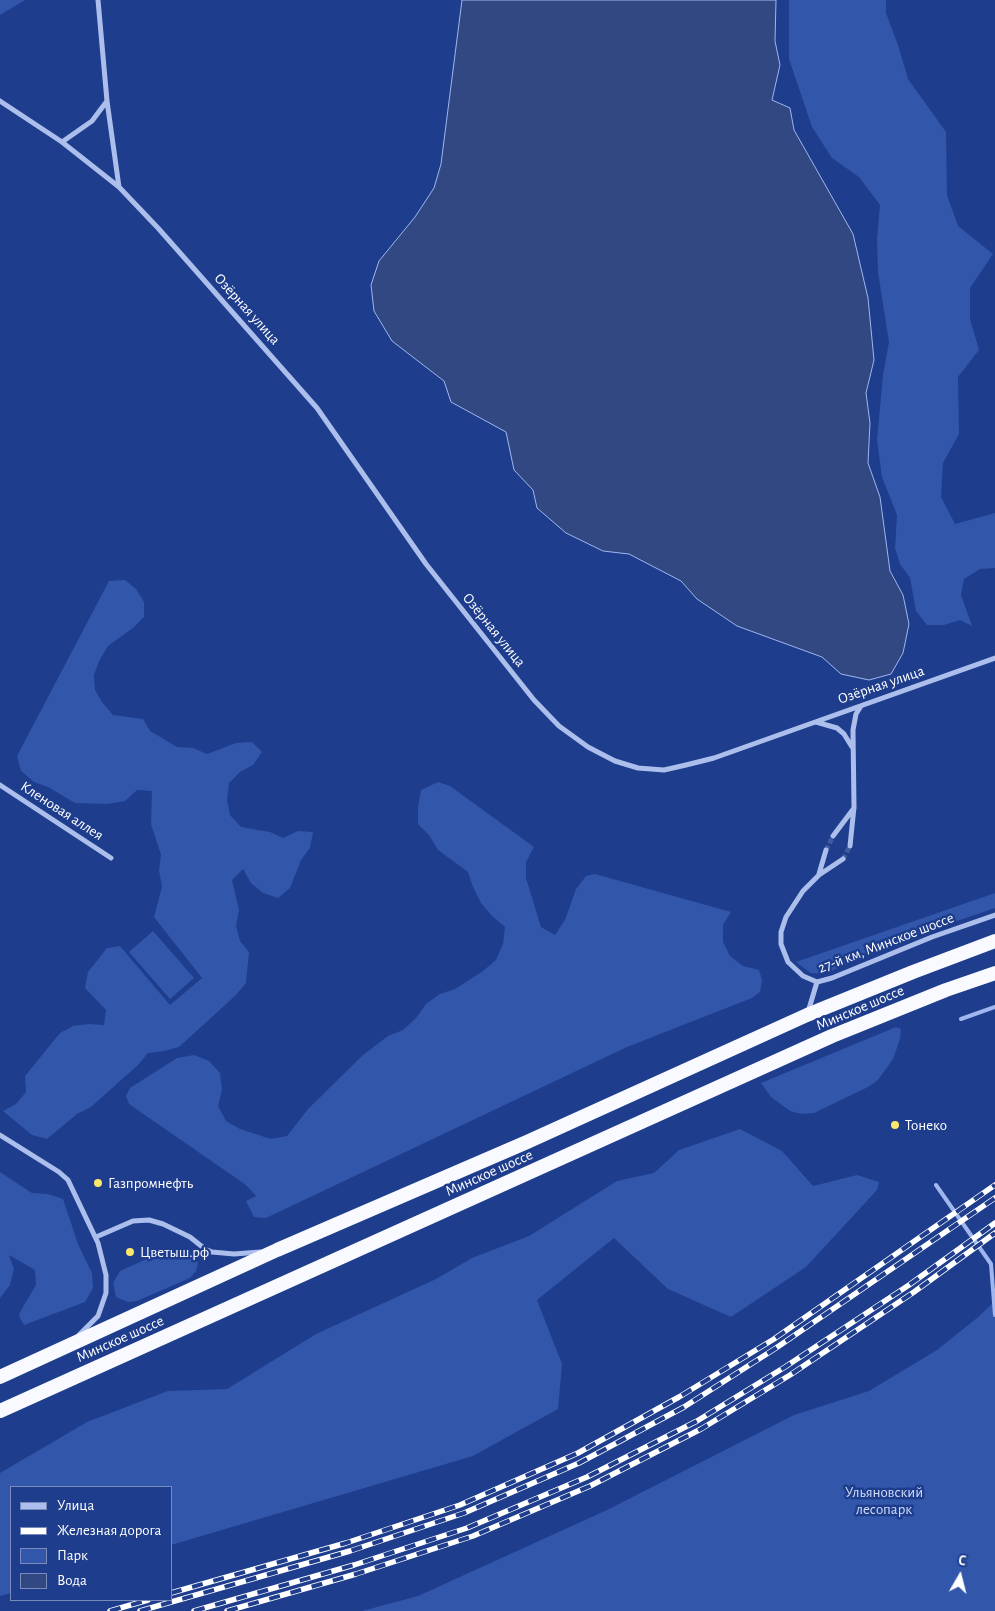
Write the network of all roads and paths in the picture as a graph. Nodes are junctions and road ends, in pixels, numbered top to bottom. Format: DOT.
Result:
graph roads {
  1 [pos="98,0"];
  2 [pos="0,101"];
  3 [pos="107,101"];
  4 [pos="62,142"];
  5 [pos="119,187"];
  6 [pos="995,658"];
  7 [pos="862,706"];
  8 [pos="815,722"];
  9 [pos="853,748"];
  10 [pos="0,785"];
  11 [pos="854,807"];
  12 [pos="833,836"];
  13 [pos="850,846"];
  14 [pos="826,850"];
  15 [pos="111,858"];
  16 [pos="843,859"];
  17 [pos="819,875"];
  18 [pos="995,915"];
  19 [pos="995,941"];
  20 [pos="995,973"];
  21 [pos="817,982"];
  22 [pos="807,1015"];
  23 [pos="0,1135"];
  24 [pos="96,1237"];
  25 [pos="277,1250"];
  26 [pos="67,1346"];
  27 [pos="0,1377"];
  28 [pos="0,1411"];
  1 -- 3 [label="street"];
  2 -- 4 [label="street, Озёрная улица"];
  3 -- 4 [label="street"];
  3 -- 5 [label="street"];
  4 -- 5 [label="street, Озёрная улица"];
  5 -- 8 [label="street, Озёрная улица"];
  6 -- 7 [label="street, Озёрная улица"];
  7 -- 8 [label="street, Озёрная улица"];
  7 -- 9 [label="street"];
  8 -- 9 [label="street"];
  9 -- 11 [label="street"];
  10 -- 15 [label="street, Кленовая аллея"];
  11 -- 12 [label="street"];
  11 -- 13 [label="street"];
  14 -- 17 [label="street"];
  16 -- 17 [label="street"];
  17 -- 21 [label="street"];
  18 -- 21 [label="street, 27-й км, Минское шоссе"];
  19 -- 22 [label="highway, Минское шоссе"];
  20 -- 28 [label="highway, Минское шоссе"];
  21 -- 22 [label="street, 27-й км, Минское шоссе"];
  22 -- 25 [label="highway, Минское шоссе"];
  23 -- 24 [label="street"];
  24 -- 25 [label="street"];
  24 -- 26 [label="street"];
  25 -- 26 [label="highway, Минское шоссе"];
  26 -- 27 [label="highway, Минское шоссе"];
}
